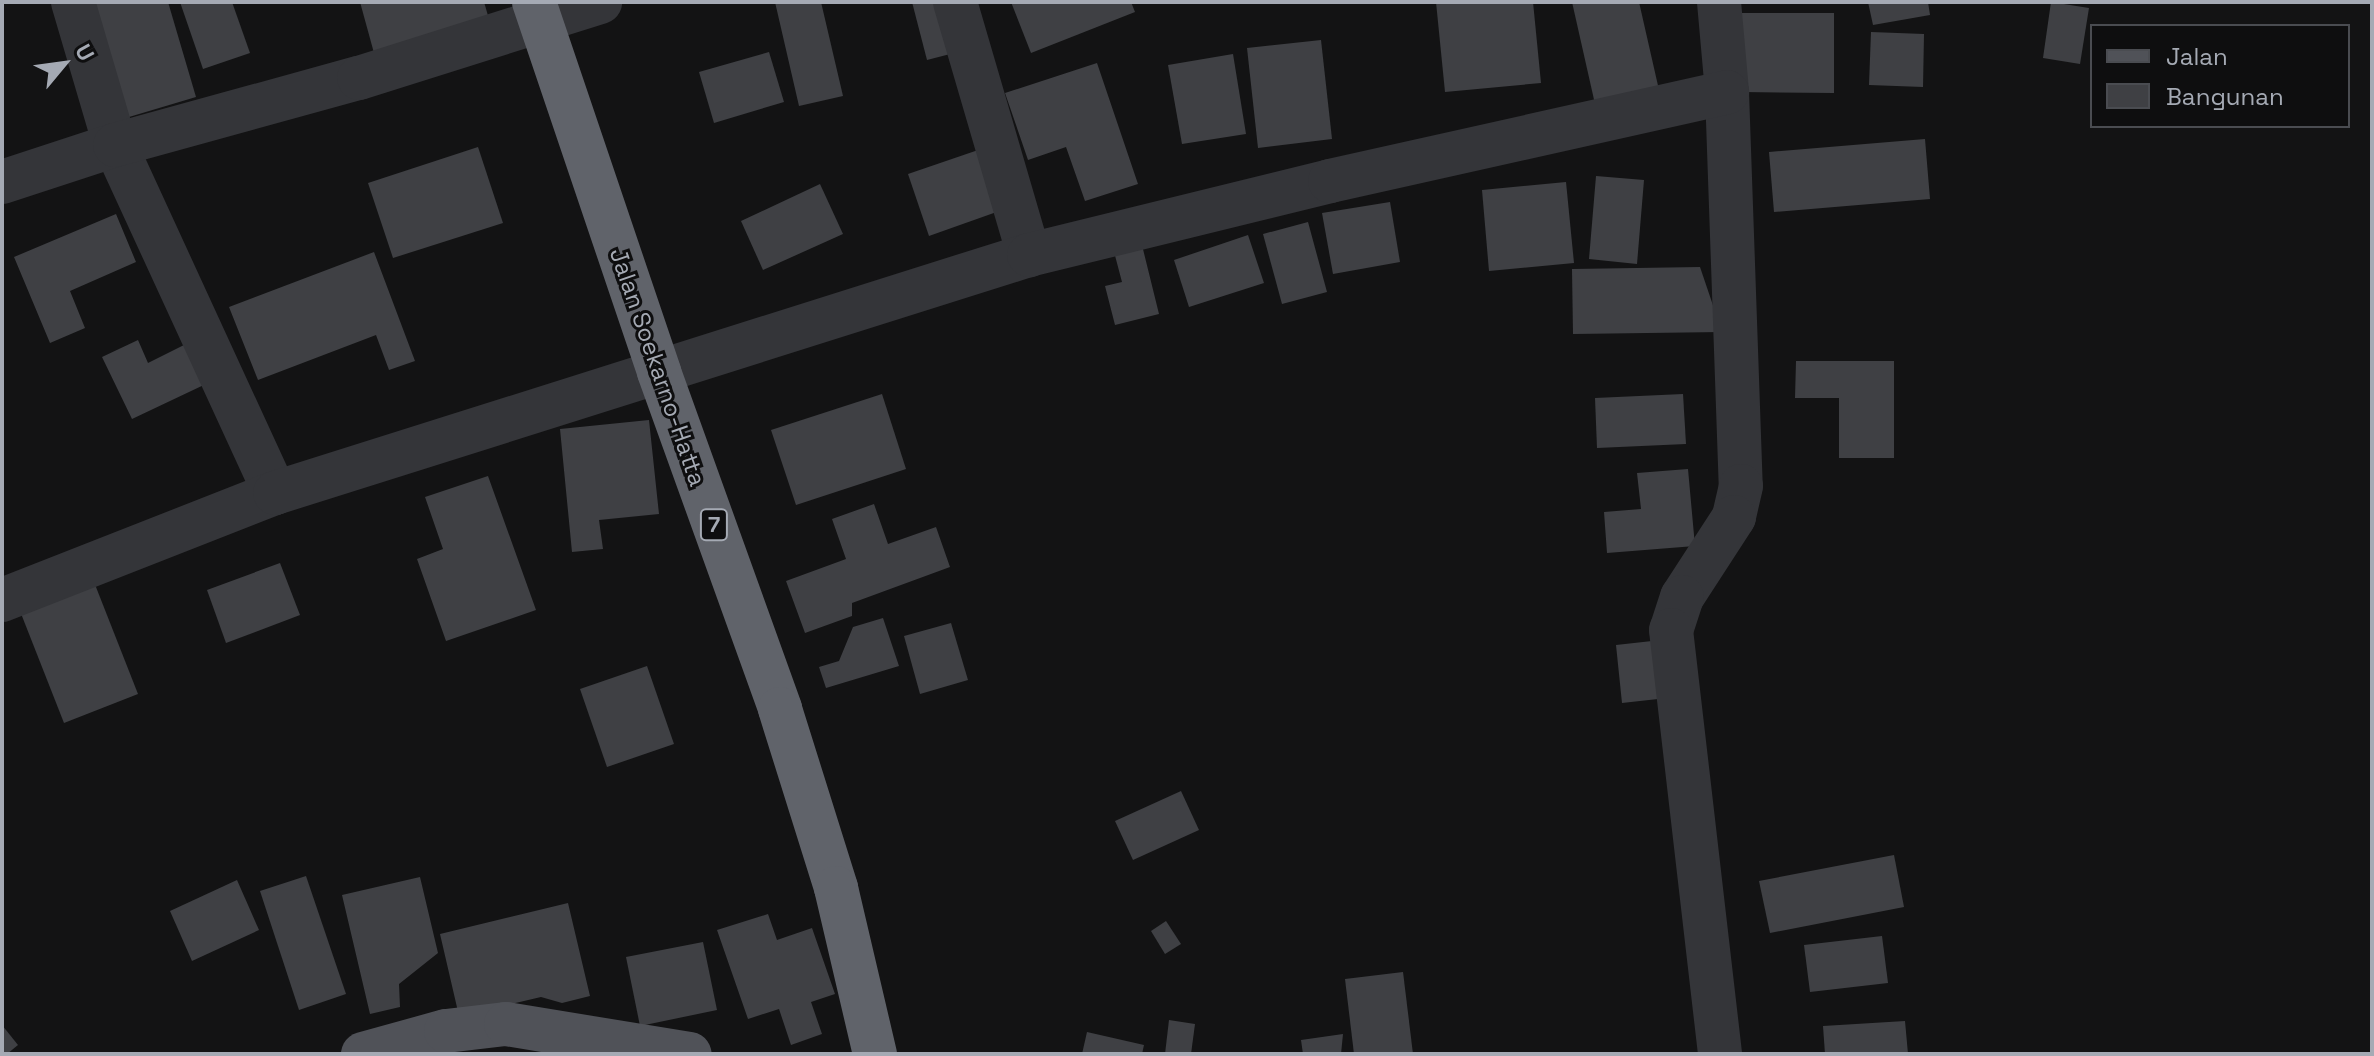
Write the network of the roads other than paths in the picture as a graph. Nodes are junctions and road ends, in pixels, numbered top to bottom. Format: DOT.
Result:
graph roads {
  1 [pos="73,2"];
  2 [pos="600,2"];
  3 [pos="955,2"];
  4 [pos="1719,2"];
  5 [pos="537,11"];
  6 [pos="1727,92"];
  7 [pos="115,145"];
  8 [pos="2,182"];
  9 [pos="1029,255"];
  10 [pos="659,372"];
  11 [pos="275,493"];
  12 [pos="2,600"];
  13 [pos="363,1054"];
  14 [pos="690,1054"];
  15 [pos="875,1054"];
  16 [pos="1720,1054"];
  1 -- 7 [label="street"];
  2 -- 5 [label="street"];
  3 -- 9 [label="street"];
  4 -- 6 [label="street"];
  5 -- 7 [label="street"];
  5 -- 10 [label="highway, Jalan Soekarno-Hatta / 7"];
  6 -- 9 [label="street"];
  6 -- 16 [label="street"];
  7 -- 8 [label="street"];
  7 -- 11 [label="street"];
  9 -- 10 [label="street"];
  10 -- 11 [label="street"];
  10 -- 15 [label="highway, Jalan Soekarno-Hatta / 7"];
  11 -- 12 [label="street"];
  13 -- 14 [label="main road"];
}
